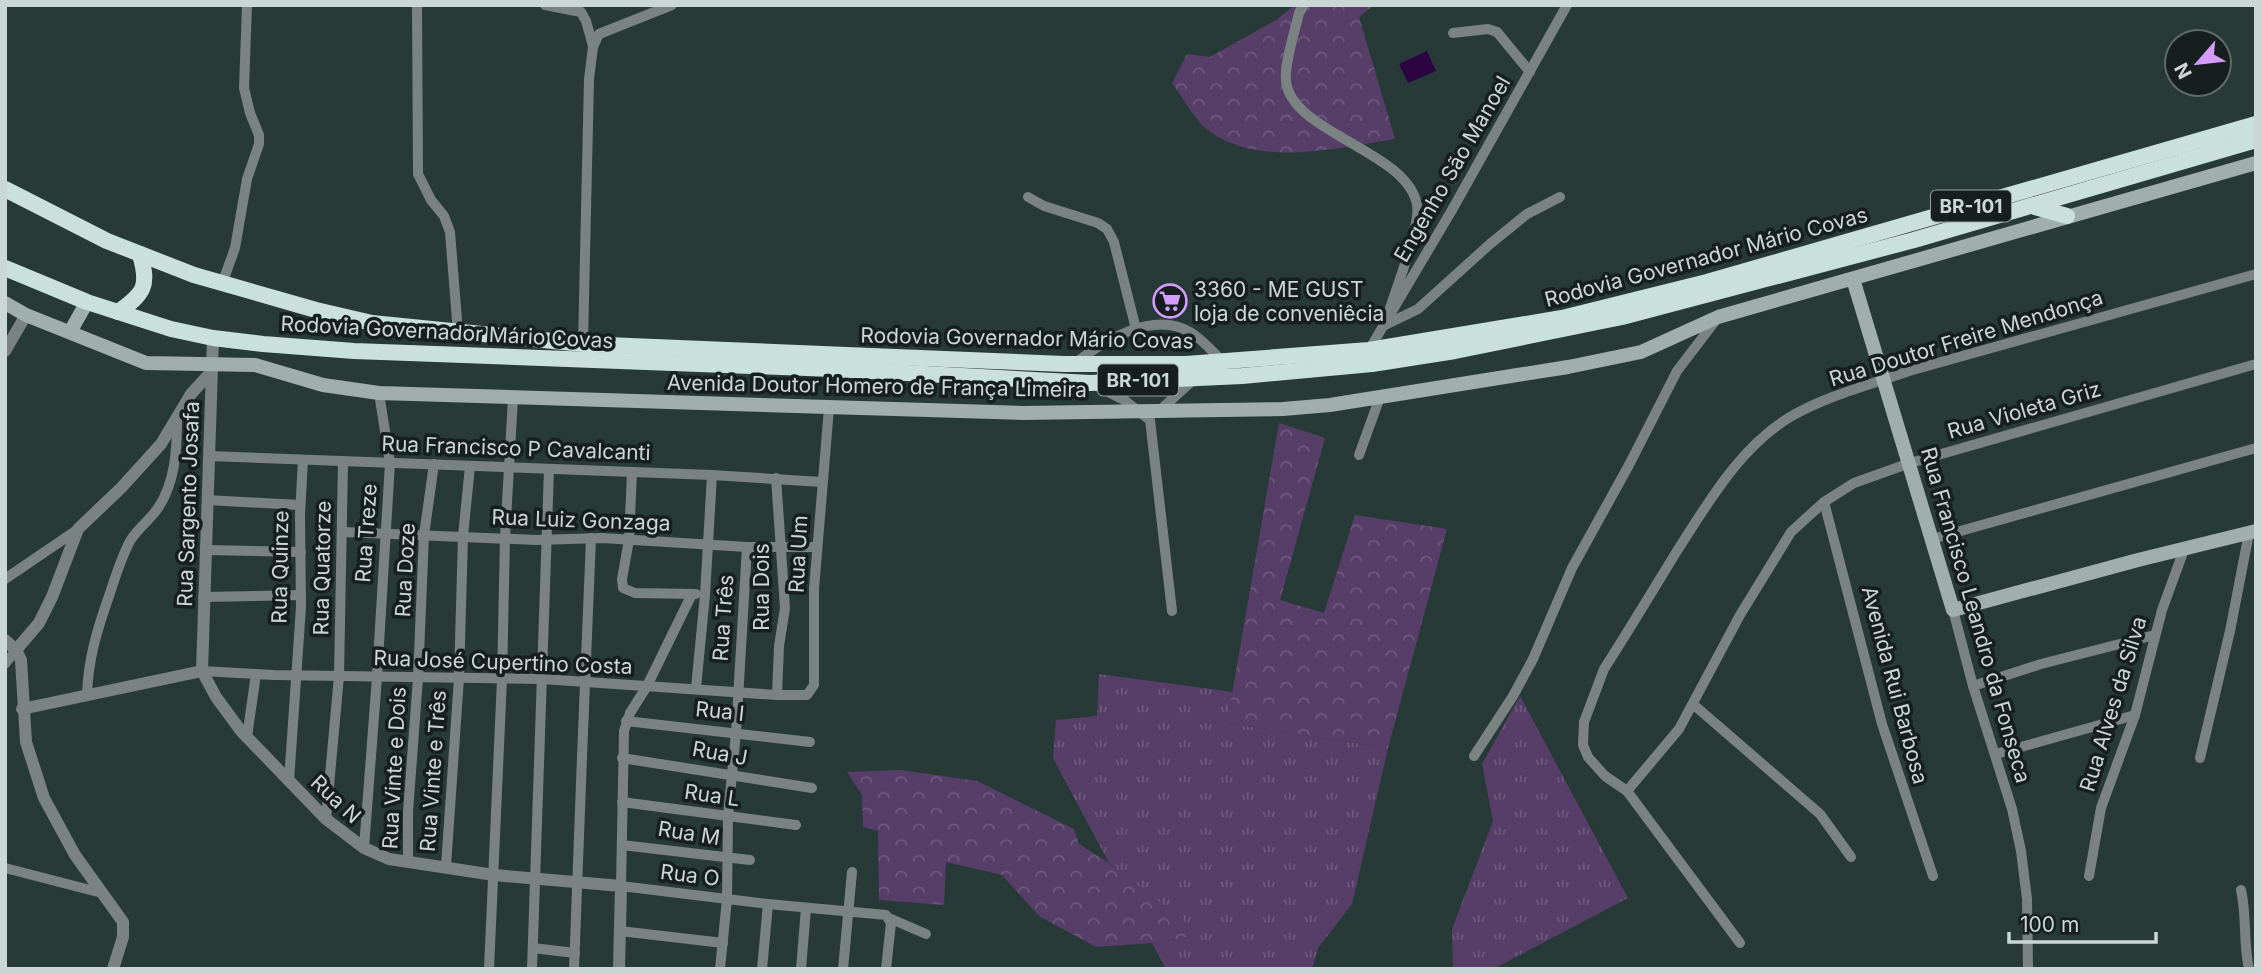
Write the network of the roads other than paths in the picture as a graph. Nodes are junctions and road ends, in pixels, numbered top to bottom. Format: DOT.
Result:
graph roads {
  1 [pos="247,5"];
  2 [pos="417,5"];
  3 [pos="545,5"];
  4 [pos="673,5"];
  5 [pos="1304,5"];
  6 [pos="1567,5"];
  7 [pos="1453,33"];
  8 [pos="593,47"];
  9 [pos="1530,72"];
  10 [pos="2256,124"];
  11 [pos="2256,140"];
  12 [pos="2256,163"];
  13 [pos="5,189"];
  14 [pos="1028,197"];
  15 [pos="1560,197"];
  16 [pos="2032,207"];
  17 [pos="2067,216"];
  18 [pos="140,254"];
  19 [pos="5,268"];
  20 [pos="2256,275"];
  21 [pos="1853,279"];
  22 [pos="222,284"];
  23 [pos="87,302"];
  24 [pos="5,303"];
  25 [pos="118,312"];
  26 [pos="26,315"];
  27 [pos="1718,317"];
  28 [pos="1384,325"];
  29 [pos="1136,329"];
  30 [pos="70,332"];
  31 [pos="458,333"];
  32 [pos="213,338"];
  33 [pos="583,344"];
  34 [pos="1369,350"];
  35 [pos="5,351"];
  36 [pos="1223,362"];
  37 [pos="1074,364"];
  38 [pos="2256,364"];
  39 [pos="211,367"];
  40 [pos="1197,376"];
  41 [pos="1883,380"];
  42 [pos="1090,383"];
  43 [pos="379,393"];
  44 [pos="1380,397"];
  45 [pos="513,398"];
  46 [pos="829,408"];
  47 [pos="1150,414"];
  48 [pos="177,420"];
  49 [pos="2256,448"];
  50 [pos="1359,455"];
  51 [pos="209,456"];
  52 [pos="303,460"];
  53 [pos="343,461"];
  54 [pos="390,463"];
  55 [pos="1910,463"];
  56 [pos="433,464"];
  57 [pos="470,466"];
  58 [pos="508,467"];
  59 [pos="549,469"];
  60 [pos="632,472"];
  61 [pos="712,475"];
  62 [pos="776,478"];
  63 [pos="822,482"];
  64 [pos="207,500"];
  65 [pos="1824,502"];
  66 [pos="300,506"];
  67 [pos="78,529"];
  68 [pos="343,532"];
  69 [pos="2253,532"];
  70 [pos="384,533"];
  71 [pos="424,535"];
  72 [pos="463,536"];
  73 [pos="505,537"];
  74 [pos="591,538"];
  75 [pos="548,539"];
  76 [pos="629,540"];
  77 [pos="1932,540"];
  78 [pos="707,544"];
  79 [pos="747,547"];
  80 [pos="817,547"];
  81 [pos="2186,547"];
  82 [pos="781,548"];
  83 [pos="205,550"];
  84 [pos="301,552"];
  85 [pos="5,579"];
  86 [pos="692,594"];
  87 [pos="301,595"];
  88 [pos="705,595"];
  89 [pos="203,597"];
  90 [pos="1953,610"];
  91 [pos="1172,611"];
  92 [pos="2155,635"];
  93 [pos="5,640"];
  94 [pos="16,650"];
  95 [pos="5,664"];
  96 [pos="202,671"];
  97 [pos="256,674"];
  98 [pos="296,675"];
  99 [pos="339,676"];
  100 [pos="377,677"];
  101 [pos="418,678"];
  102 [pos="459,678"];
  103 [pos="502,679"];
  104 [pos="542,679"];
  105 [pos="584,681"];
  106 [pos="647,686"];
  107 [pos="1973,686"];
  108 [pos="696,688"];
  109 [pos="737,692"];
  110 [pos="88,695"];
  111 [pos="777,695"];
  112 [pos="802,697"];
  113 [pos="1693,705"];
  114 [pos="22,709"];
  115 [pos="2135,715"];
  116 [pos="626,721"];
  117 [pos="736,732"];
  118 [pos="247,737"];
  119 [pos="810,742"];
  120 [pos="1996,754"];
  121 [pos="1474,756"];
  122 [pos="622,758"];
  123 [pos="2200,758"];
  124 [pos="733,775"];
  125 [pos="289,781"];
  126 [pos="812,788"];
  127 [pos="1627,791"];
  128 [pos="622,802"];
  129 [pos="728,816"];
  130 [pos="326,819"];
  131 [pos="796,825"];
  132 [pos="622,845"];
  133 [pos="364,848"];
  134 [pos="1851,857"];
  135 [pos="727,859"];
  136 [pos="750,860"];
  137 [pos="408,861"];
  138 [pos="446,866"];
  139 [pos="5,868"];
  140 [pos="852,872"];
  141 [pos="494,875"];
  142 [pos="1933,876"];
  143 [pos="2089,876"];
  144 [pos="537,880"];
  145 [pos="579,882"];
  146 [pos="621,886"];
  147 [pos="2241,890"];
  148 [pos="102,893"];
  149 [pos="727,899"];
  150 [pos="768,904"];
  151 [pos="806,908"];
  152 [pos="848,912"];
  153 [pos="885,916"];
  154 [pos="620,931"];
  155 [pos="926,934"];
  156 [pos="723,943"];
  157 [pos="1740,943"];
  158 [pos="533,948"];
  159 [pos="575,953"];
  160 [pos="113,969"];
  161 [pos="489,969"];
  162 [pos="532,969"];
  163 [pos="574,969"];
  164 [pos="619,969"];
  165 [pos="720,969"];
  166 [pos="762,969"];
  167 [pos="801,969"];
  168 [pos="843,969"];
  169 [pos="886,969"];
  170 [pos="2028,969"];
  171 [pos="2249,969"];
  1 -- 22 [label="street"];
  2 -- 31 [label="street"];
  3 -- 8 [label="street"];
  4 -- 8 [label="street"];
  5 -- 28 [label="street"];
  6 -- 9 [label="street, Engenho São Manoel"];
  7 -- 9 [label="street"];
  8 -- 33 [label="street"];
  9 -- 28 [label="street, Engenho São Manoel"];
  10 -- 34 [label="highway, Rodovia Governador Mário Covas / BR-101"];
  11 -- 16 [label="highway, Rodovia Governador Mário Covas / BR-101"];
  12 -- 17 [label="main road, Avenida Doutor Homero de França Limeira"];
  13 -- 18 [label="highway, Rodovia Governador Mário Covas / BR-101"];
  14 -- 29 [label="street"];
  15 -- 28 [label="street"];
  16 -- 17 [label="highway"];
  16 -- 40 [label="highway, Rodovia Governador Mário Covas / BR-101"];
  17 -- 21 [label="main road, Avenida Doutor Homero de França Limeira"];
  18 -- 22 [label="highway, Rodovia Governador Mário Covas / BR-101"];
  18 -- 25 [label="highway"];
  19 -- 23 [label="highway, Rodovia Governador Mário Covas / BR-101"];
  20 -- 41 [label="street, Rua Doutor Freire Mendonça"];
  21 -- 27 [label="main road, Avenida Doutor Homero de França Limeira"];
  21 -- 41 [label="main road, Rua Francisco Leandro da Fonseca"];
  22 -- 31 [label="highway, Rodovia Governador Mário Covas / BR-101"];
  23 -- 25 [label="highway, Rodovia Governador Mário Covas / BR-101"];
  23 -- 30 [label="main road"];
  24 -- 26 [label="main road, Avenida Doutor Homero de França Limeira"];
  25 -- 32 [label="highway, Rodovia Governador Mário Covas / BR-101"];
  26 -- 30 [label="main road, Avenida Doutor Homero de França Limeira"];
  26 -- 35 [label="street"];
  27 -- 44 [label="main road, Avenida Doutor Homero de França Limeira"];
  27 -- 121 [label="street"];
  28 -- 34 [label="street, Engenho São Manoel"];
  29 -- 36 [label="street"];
  29 -- 37 [label="street"];
  30 -- 39 [label="main road, Avenida Doutor Homero de França Limeira"];
  31 -- 33 [label="highway, Rodovia Governador Mário Covas / BR-101"];
  32 -- 39 [label="street, Rua Sargento Josafa"];
  32 -- 42 [label="highway, Rodovia Governador Mário Covas / BR-101"];
  33 -- 37 [label="highway, Rodovia Governador Mário Covas / BR-101"];
  34 -- 36 [label="highway, Rodovia Governador Mário Covas / BR-101"];
  36 -- 37 [label="highway, Rodovia Governador Mário Covas / BR-101"];
  38 -- 55 [label="street, Rua Violeta Griz"];
  39 -- 43 [label="main road, Avenida Doutor Homero de França Limeira"];
  39 -- 48 [label="street"];
  39 -- 51 [label="street, Rua Sargento Josafa"];
  40 -- 42 [label="highway, Rodovia Governador Mário Covas / BR-101"];
  40 -- 47 [label="street"];
  41 -- 55 [label="main road, Rua Francisco Leandro da Fonseca"];
  41 -- 127 [label="street, Rua Doutor Freire Mendonça"];
  42 -- 47 [label="street"];
  43 -- 45 [label="main road, Avenida Doutor Homero de França Limeira"];
  43 -- 54 [label="street, Rua Treze"];
  44 -- 47 [label="main road, Avenida Doutor Homero de França Limeira"];
  44 -- 50 [label="street"];
  45 -- 46 [label="main road, Avenida Doutor Homero de França Limeira"];
  45 -- 58 [label="street"];
  46 -- 47 [label="main road, Avenida Doutor Homero de França Limeira"];
  46 -- 63 [label="street, Rua Um"];
  47 -- 91 [label="street"];
  48 -- 67 [label="street"];
  48 -- 110 [label="street"];
  49 -- 77 [label="street"];
  51 -- 52 [label="street, Rua Francisco P Cavalcanti"];
  51 -- 64 [label="street, Rua Sargento Josafa"];
  52 -- 53 [label="street, Rua Francisco P Cavalcanti"];
  52 -- 66 [label="street, Rua Quinze"];
  53 -- 54 [label="street, Rua Francisco P Cavalcanti"];
  53 -- 68 [label="street, Rua Quatorze"];
  54 -- 56 [label="street, Rua Francisco P Cavalcanti"];
  54 -- 70 [label="street, Rua Treze"];
  55 -- 65 [label="street, Rua Violeta Griz"];
  55 -- 77 [label="main road, Rua Francisco Leandro da Fonseca"];
  56 -- 57 [label="street, Rua Francisco P Cavalcanti"];
  56 -- 71 [label="street, Rua Doze"];
  57 -- 58 [label="street, Rua Francisco P Cavalcanti"];
  57 -- 72 [label="street, Rua Vinte e Três"];
  58 -- 59 [label="street, Rua Francisco P Cavalcanti"];
  58 -- 73 [label="street"];
  59 -- 60 [label="street, Rua Francisco P Cavalcanti"];
  59 -- 75 [label="street"];
  60 -- 61 [label="street, Rua Francisco P Cavalcanti"];
  60 -- 76 [label="street"];
  61 -- 62 [label="street, Rua Francisco P Cavalcanti"];
  61 -- 78 [label="street"];
  62 -- 63 [label="street, Rua Francisco P Cavalcanti"];
  62 -- 82 [label="street, Rua Dois"];
  63 -- 80 [label="street, Rua Um"];
  64 -- 66 [label="street"];
  64 -- 83 [label="street, Rua Sargento Josafa"];
  65 -- 113 [label="street, Rua Violeta Griz"];
  65 -- 142 [label="street, Avenida Rui Barbosa"];
  66 -- 84 [label="street, Rua Quinze"];
  67 -- 85 [label="street"];
  67 -- 94 [label="street"];
  68 -- 70 [label="street, Rua Luiz Gonzaga"];
  68 -- 99 [label="street, Rua Quatorze"];
  69 -- 81 [label="main road"];
  69 -- 123 [label="street"];
  70 -- 71 [label="street, Rua Luiz Gonzaga"];
  70 -- 100 [label="street, Rua Treze"];
  71 -- 72 [label="street, Rua Luiz Gonzaga"];
  71 -- 101 [label="street, Rua Doze"];
  72 -- 73 [label="street, Rua Luiz Gonzaga"];
  72 -- 102 [label="street, Rua Vinte e Três"];
  73 -- 75 [label="street, Rua Luiz Gonzaga"];
  73 -- 103 [label="street"];
  74 -- 75 [label="street, Rua Luiz Gonzaga"];
  74 -- 76 [label="street, Rua Luiz Gonzaga"];
  74 -- 105 [label="street"];
  75 -- 104 [label="street"];
  76 -- 78 [label="street, Rua Luiz Gonzaga"];
  76 -- 86 [label="street"];
  77 -- 90 [label="main road, Rua Francisco Leandro da Fonseca"];
  78 -- 79 [label="street, Rua Luiz Gonzaga"];
  78 -- 88 [label="street"];
  79 -- 82 [label="street, Rua Luiz Gonzaga"];
  79 -- 109 [label="street, Rua Três"];
  80 -- 82 [label="street, Rua Luiz Gonzaga"];
  80 -- 112 [label="street, Rua Um"];
  81 -- 90 [label="main road"];
  81 -- 92 [label="street, Rua Alves da Silva"];
  82 -- 111 [label="street, Rua Dois"];
  83 -- 84 [label="street"];
  83 -- 89 [label="street, Rua Sargento Josafa"];
  84 -- 87 [label="street, Rua Quinze"];
  86 -- 88 [label="street"];
  86 -- 106 [label="street"];
  87 -- 89 [label="street"];
  87 -- 98 [label="street, Rua Quinze"];
  88 -- 108 [label="street"];
  89 -- 96 [label="street, Rua Sargento Josafa"];
  90 -- 107 [label="street, Rua Francisco Leandro da Fonseca"];
  92 -- 107 [label="street"];
  92 -- 115 [label="street, Rua Alves da Silva"];
  93 -- 94 [label="street"];
  94 -- 95 [label="street"];
  94 -- 114 [label="street"];
  96 -- 97 [label="street, Rua José Cupertino Costa"];
  96 -- 110 [label="street"];
  96 -- 118 [label="street, Rua N"];
  97 -- 98 [label="street, Rua José Cupertino Costa"];
  97 -- 118 [label="street"];
  98 -- 99 [label="street, Rua José Cupertino Costa"];
  98 -- 125 [label="street, Rua Quinze"];
  99 -- 100 [label="street, Rua José Cupertino Costa"];
  99 -- 130 [label="street, Rua Quatorze"];
  100 -- 101 [label="street, Rua José Cupertino Costa"];
  100 -- 133 [label="street, Rua Treze"];
  101 -- 102 [label="street, Rua José Cupertino Costa"];
  101 -- 137 [label="street, Rua Vinte e Dois"];
  102 -- 103 [label="street, Rua José Cupertino Costa"];
  102 -- 138 [label="street, Rua Vinte e Três"];
  103 -- 104 [label="street, Rua José Cupertino Costa"];
  103 -- 141 [label="street"];
  104 -- 105 [label="street, Rua José Cupertino Costa"];
  104 -- 144 [label="street"];
  105 -- 106 [label="street, Rua José Cupertino Costa"];
  105 -- 145 [label="street"];
  106 -- 108 [label="street, Rua José Cupertino Costa"];
  106 -- 116 [label="street"];
  107 -- 120 [label="street, Rua Francisco Leandro da Fonseca"];
  108 -- 109 [label="street, Rua José Cupertino Costa"];
  109 -- 111 [label="street, Rua José Cupertino Costa"];
  109 -- 117 [label="street, Rua Três"];
  110 -- 114 [label="street"];
  111 -- 112 [label="street, Rua José Cupertino Costa"];
  113 -- 127 [label="street, Rua Violeta Griz"];
  113 -- 134 [label="street"];
  114 -- 148 [label="street"];
  115 -- 120 [label="street"];
  115 -- 143 [label="street, Rua Alves da Silva"];
  116 -- 117 [label="street, Rua I"];
  116 -- 122 [label="street"];
  117 -- 119 [label="street, Rua I"];
  117 -- 124 [label="street, Rua Três"];
  118 -- 125 [label="street, Rua N"];
  120 -- 170 [label="street, Rua Francisco Leandro da Fonseca"];
  122 -- 124 [label="street, Rua J"];
  122 -- 128 [label="street"];
  124 -- 126 [label="street, Rua J"];
  124 -- 129 [label="street, Rua Três"];
  125 -- 130 [label="street, Rua N"];
  127 -- 157 [label="street, Rua Doutor Freire Mendonça"];
  128 -- 129 [label="street, Rua L"];
  128 -- 132 [label="street"];
  129 -- 131 [label="street, Rua L"];
  129 -- 135 [label="street, Rua Três"];
  130 -- 133 [label="street, Rua N"];
  132 -- 135 [label="street, Rua M"];
  132 -- 146 [label="street"];
  133 -- 137 [label="street, Rua N"];
  135 -- 136 [label="street, Rua M"];
  135 -- 149 [label="street, Rua Três"];
  137 -- 138 [label="street, Rua N"];
  138 -- 141 [label="street, Rua N"];
  139 -- 148 [label="street"];
  140 -- 152 [label="street"];
  141 -- 144 [label="street, Rua O"];
  141 -- 161 [label="street"];
  144 -- 145 [label="street, Rua O"];
  144 -- 158 [label="street"];
  145 -- 146 [label="street, Rua O"];
  145 -- 159 [label="street"];
  146 -- 149 [label="street, Rua O"];
  146 -- 154 [label="street"];
  147 -- 171 [label="street"];
  148 -- 160 [label="street"];
  149 -- 150 [label="street, Rua O"];
  149 -- 156 [label="street, Rua Três"];
  150 -- 151 [label="street, Rua O"];
  150 -- 166 [label="street"];
  151 -- 152 [label="street, Rua O"];
  151 -- 167 [label="street"];
  152 -- 153 [label="street, Rua O"];
  152 -- 168 [label="street"];
  153 -- 155 [label="street, Rua O"];
  153 -- 169 [label="street"];
  154 -- 156 [label="street"];
  154 -- 164 [label="street"];
  156 -- 165 [label="street, Rua Três"];
  158 -- 159 [label="street"];
  158 -- 162 [label="street"];
  159 -- 163 [label="street"];
}
